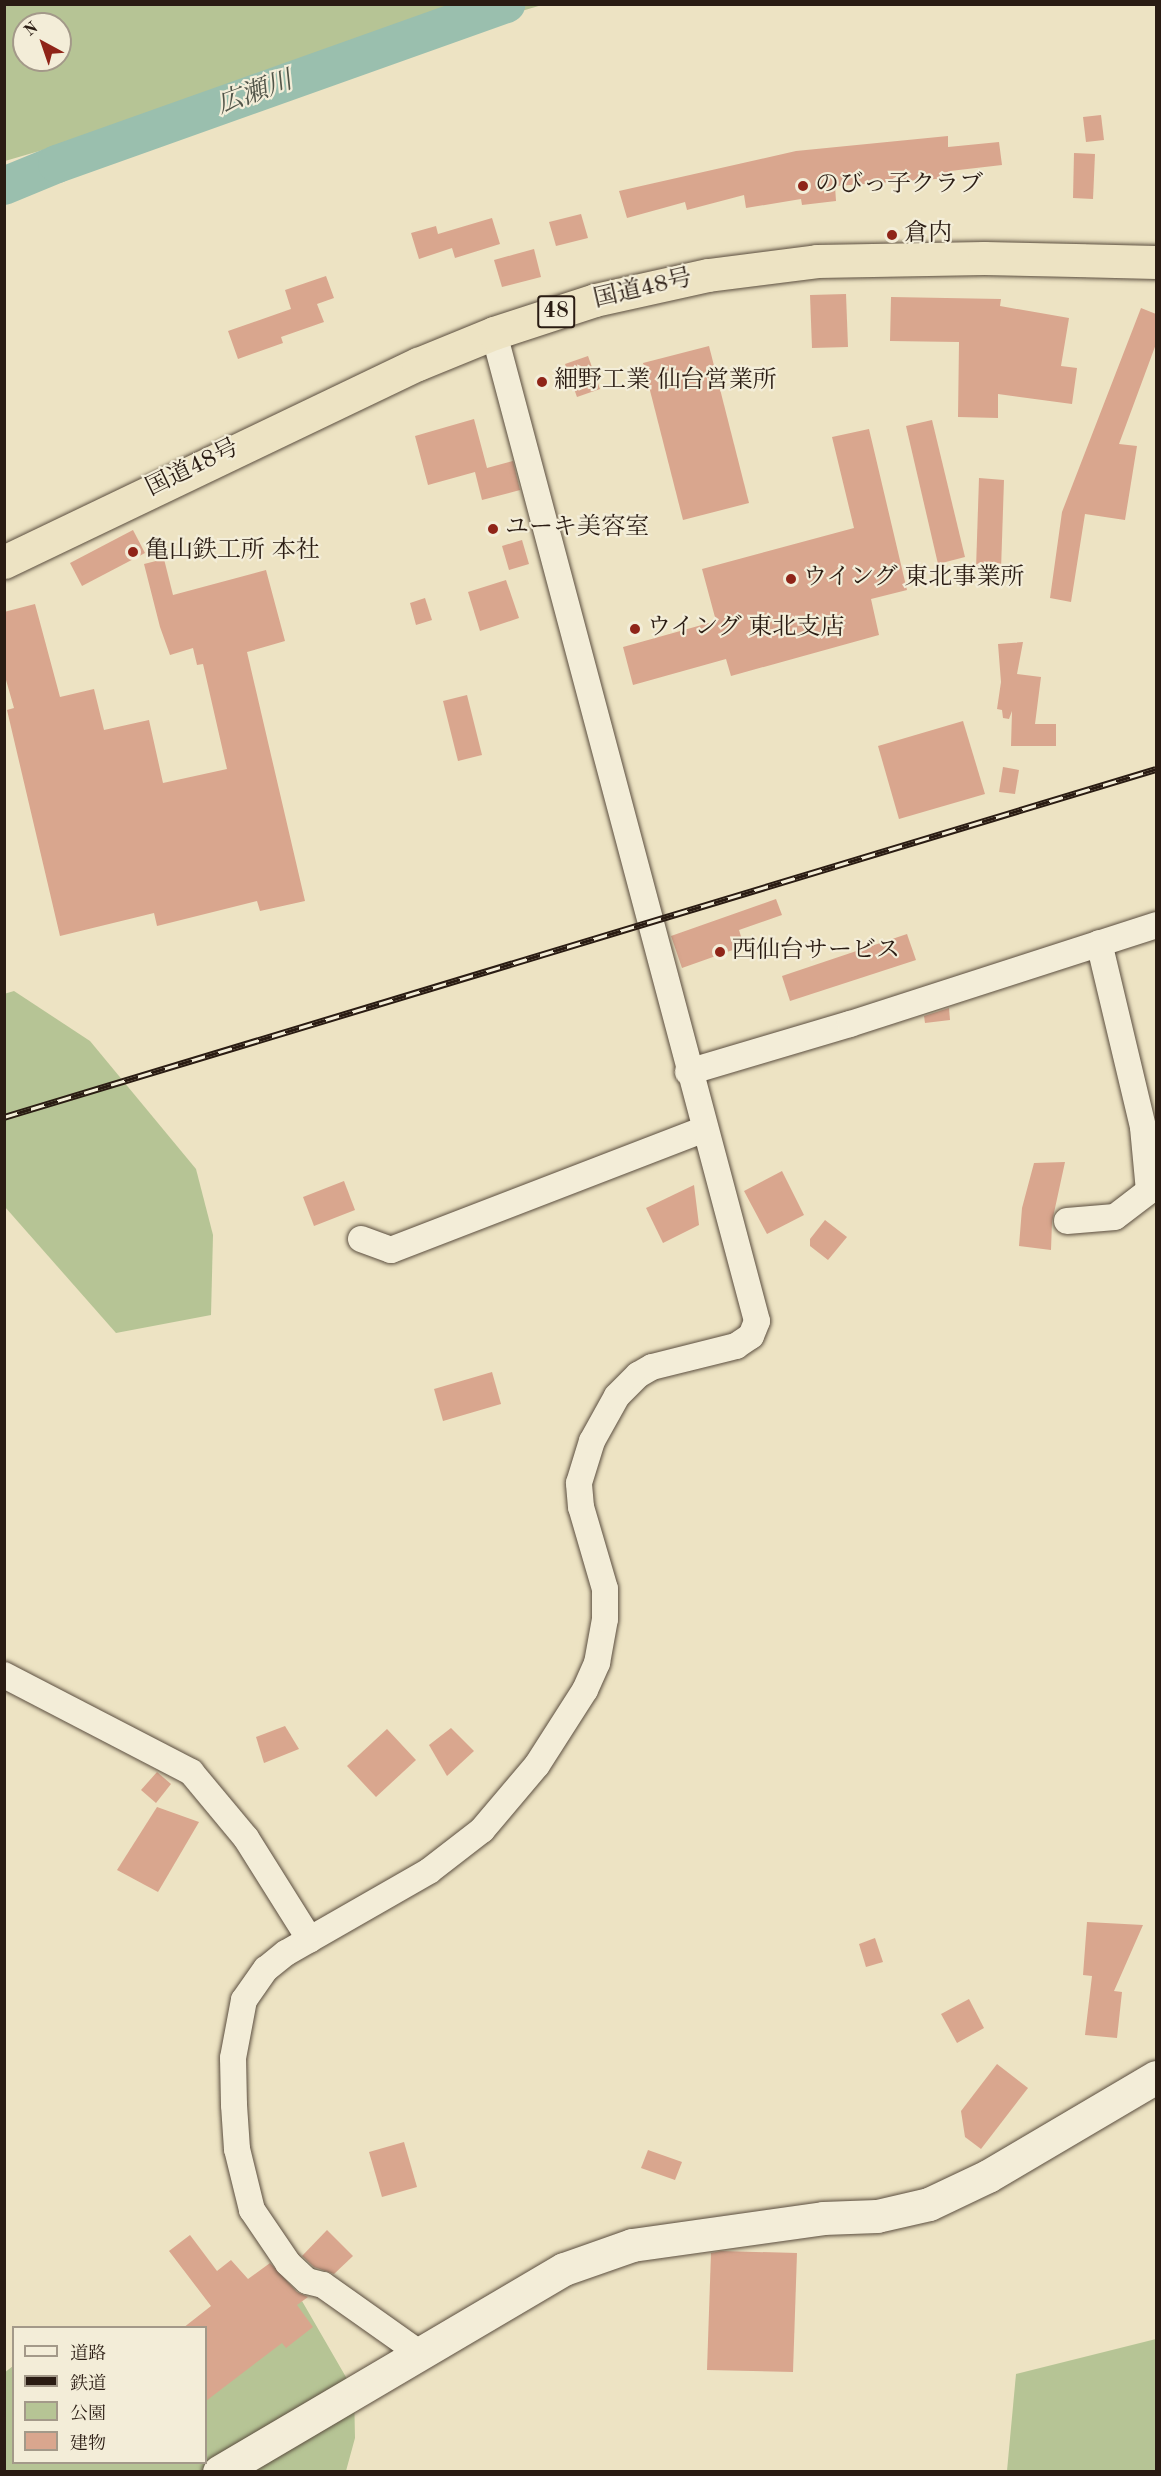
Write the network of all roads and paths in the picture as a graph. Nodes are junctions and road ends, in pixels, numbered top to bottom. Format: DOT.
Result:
graph roads {
  1 [pos="1156,262"];
  2 [pos="494,333"];
  3 [pos="4,562"];
  4 [pos="1156,925"];
  5 [pos="1099,943"];
  6 [pos="688,1071"];
  7 [pos="704,1129"];
  8 [pos="1067,1221"];
  9 [pos="361,1239"];
  10 [pos="4,1675"];
  11 [pos="310,1940"];
  12 [pos="1156,2077"];
  13 [pos="422,2355"];
  14 [pos="219,2472"];
  1 -- 2 [label="highway, 国道48号 / 48"];
  2 -- 3 [label="highway, 国道48号 / 48"];
  2 -- 6 [label="street"];
  4 -- 5 [label="street"];
  5 -- 6 [label="street"];
  5 -- 8 [label="street"];
  6 -- 7 [label="street"];
  7 -- 9 [label="street"];
  7 -- 11 [label="street"];
  10 -- 11 [label="street"];
  11 -- 13 [label="street"];
  12 -- 13 [label="street"];
  13 -- 14 [label="street"];
}
